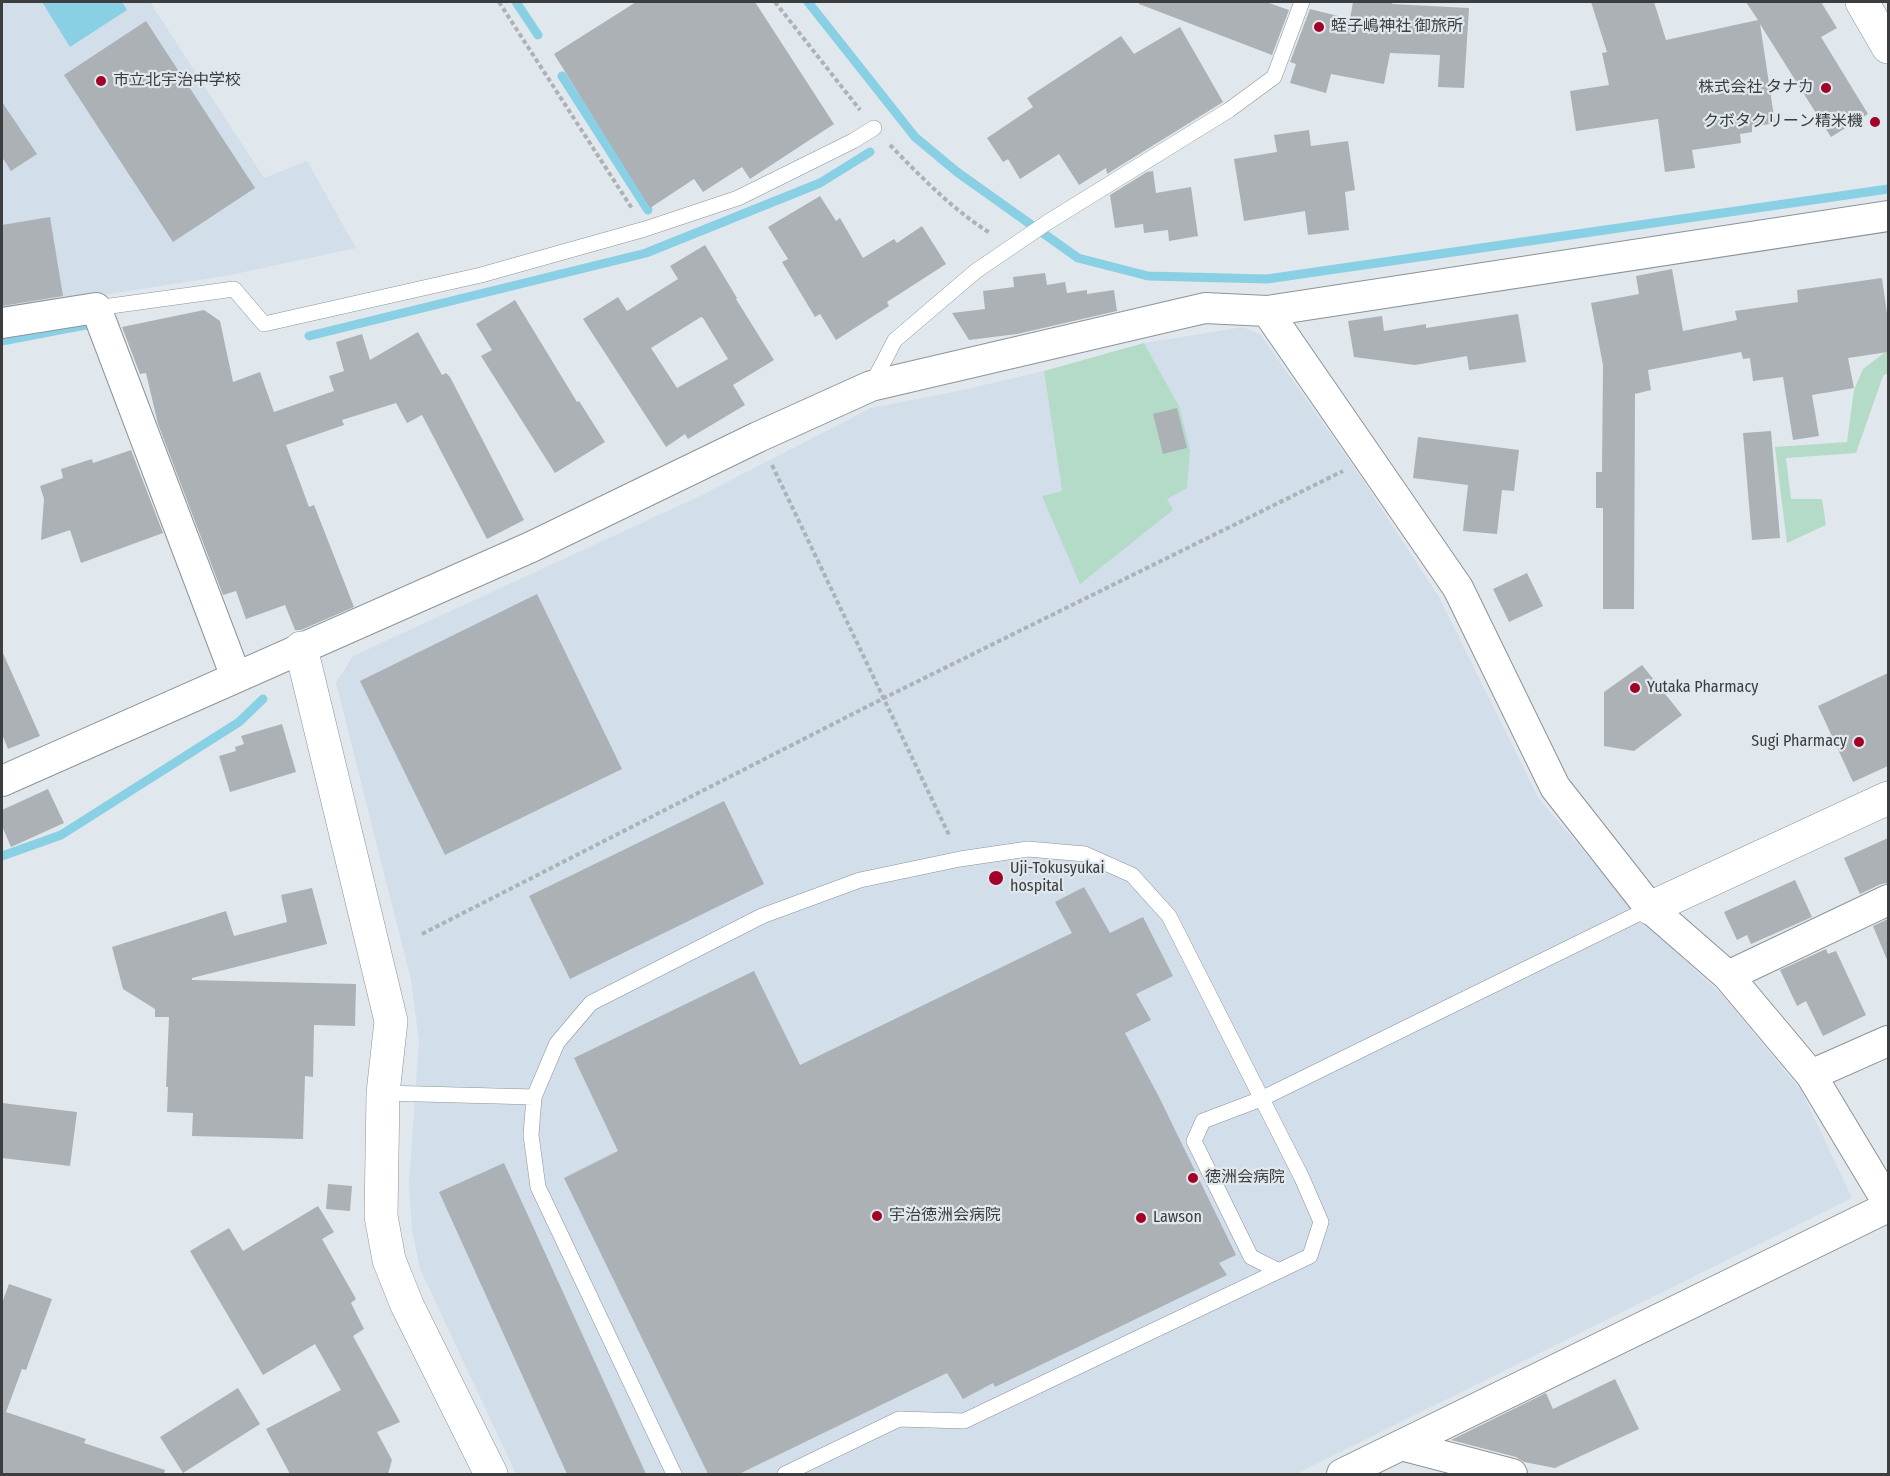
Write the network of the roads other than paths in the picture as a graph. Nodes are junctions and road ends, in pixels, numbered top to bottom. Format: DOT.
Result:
graph roads {
  1 [pos="1302,2"];
  2 [pos="1862,2"];
  3 [pos="1888,47"];
  4 [pos="874,128"];
  5 [pos="1888,216"];
  6 [pos="96,308"];
  7 [pos="1267,310"];
  8 [pos="2,323"];
  9 [pos="872,386"];
  10 [pos="301,648"];
  11 [pos="236,677"];
  12 [pos="2,781"];
  13 [pos="1888,798"];
  14 [pos="1888,900"];
  15 [pos="1650,908"];
  16 [pos="1728,976"];
  17 [pos="1888,1041"];
  18 [pos="1811,1075"];
  19 [pos="382,1093"];
  20 [pos="534,1097"];
  21 [pos="1261,1099"];
  22 [pos="1888,1205"];
  23 [pos="1279,1271"];
  24 [pos="1401,1445"];
  25 [pos="491,1474"];
  26 [pos="674,1474"];
  27 [pos="784,1474"];
  28 [pos="1342,1474"];
  29 [pos="1512,1474"];
  1 -- 9 [label="lane"];
  2 -- 3 [label="street"];
  4 -- 6 [label="lane"];
  5 -- 7 [label="street"];
  6 -- 8 [label="street"];
  6 -- 11 [label="street"];
  7 -- 9 [label="street"];
  7 -- 15 [label="street"];
  9 -- 10 [label="street"];
  10 -- 11 [label="street"];
  10 -- 19 [label="street"];
  11 -- 12 [label="street"];
  13 -- 15 [label="street"];
  14 -- 16 [label="street"];
  15 -- 16 [label="street"];
  15 -- 21 [label="lane"];
  16 -- 18 [label="street"];
  17 -- 18 [label="street"];
  18 -- 22 [label="street"];
  19 -- 20 [label="lane"];
  19 -- 25 [label="street"];
  20 -- 21 [label="lane"];
  20 -- 26 [label="lane"];
  21 -- 23 [label="lane"];
  21 -- 23 [label="lane"];
  22 -- 24 [label="street"];
  23 -- 27 [label="lane"];
  24 -- 28 [label="street"];
  24 -- 29 [label="street"];
}
